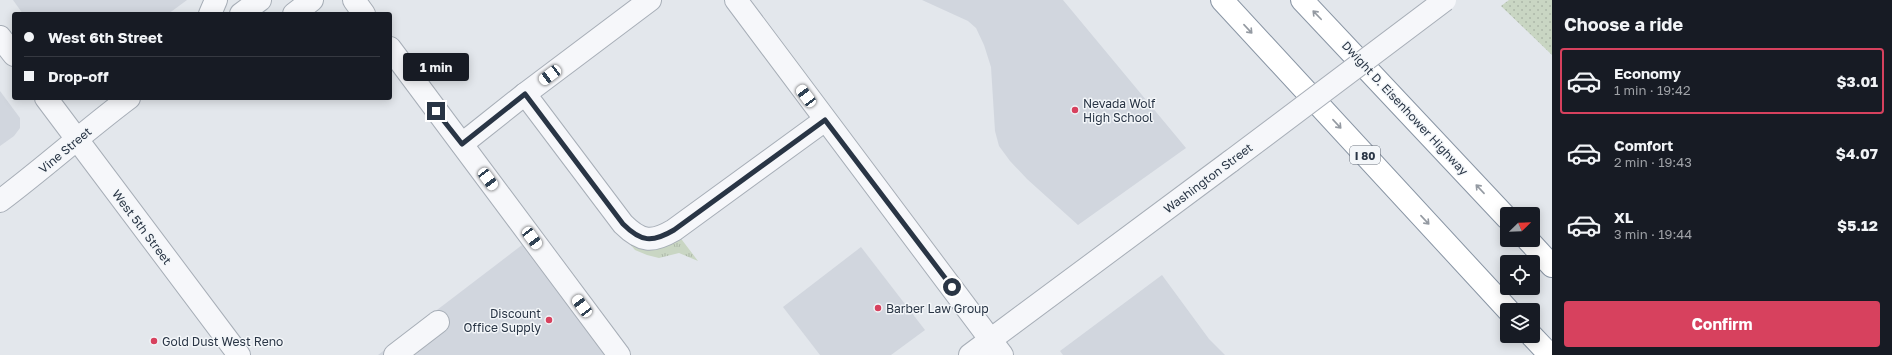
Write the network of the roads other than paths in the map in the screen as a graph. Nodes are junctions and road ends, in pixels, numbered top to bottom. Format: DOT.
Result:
graph roads {
  1 [pos="216,0"];
  2 [pos="260,0"];
  3 [pos="312,0"];
  4 [pos="354,0"];
  5 [pos="650,0"];
  6 [pos="736,0"];
  7 [pos="1222,0"];
  8 [pos="1302,0"];
  9 [pos="1445,0"];
  10 [pos="211,12"];
  11 [pos="244,12"];
  12 [pos="297,12"];
  13 [pos="363,12"];
  14 [pos="0,37"];
  15 [pos="392,51"];
  16 [pos="12,52"];
  17 [pos="525,94"];
  18 [pos="47,100"];
  19 [pos="126,100"];
  20 [pos="825,120"];
  21 [pos="76,139"];
  22 [pos="462,144"];
  23 [pos="0,201"];
  24 [pos="1500,211"];
  25 [pos="1534,247"];
  26 [pos="1552,266"];
  27 [pos="1502,303"];
  28 [pos="438,322"];
  29 [pos="1539,343"];
  30 [pos="996,347"];
  31 [pos="238,355"];
  32 [pos="395,355"];
  33 [pos="619,355"];
  34 [pos="970,355"];
  35 [pos="1550,355"];
  1 -- 10 [label="street"];
  2 -- 11 [label="street"];
  3 -- 12 [label="street"];
  4 -- 13 [label="street"];
  5 -- 17 [label="street"];
  6 -- 20 [label="street"];
  7 -- 27 [label="highway, I 80, one-way"];
  24 -- 8 [label="highway, Dwight D. Eisenhower Highway, one-way"];
  9 -- 30 [label="street, Washington Street, bridge"];
  14 -- 16 [label="street"];
  15 -- 22 [label="street"];
  17 -- 20 [label="street"];
  17 -- 22 [label="street"];
  18 -- 21 [label="street, West 5th Street"];
  19 -- 21 [label="street, Vine Street"];
  20 -- 30 [label="street"];
  21 -- 23 [label="street, Vine Street"];
  21 -- 31 [label="street, West 5th Street"];
  22 -- 33 [label="street"];
  25 -- 26 [label="highway"];
  28 -- 32 [label="street"];
  29 -- 35 [label="highway"];
  30 -- 34 [label="street, Washington Street"];
}
